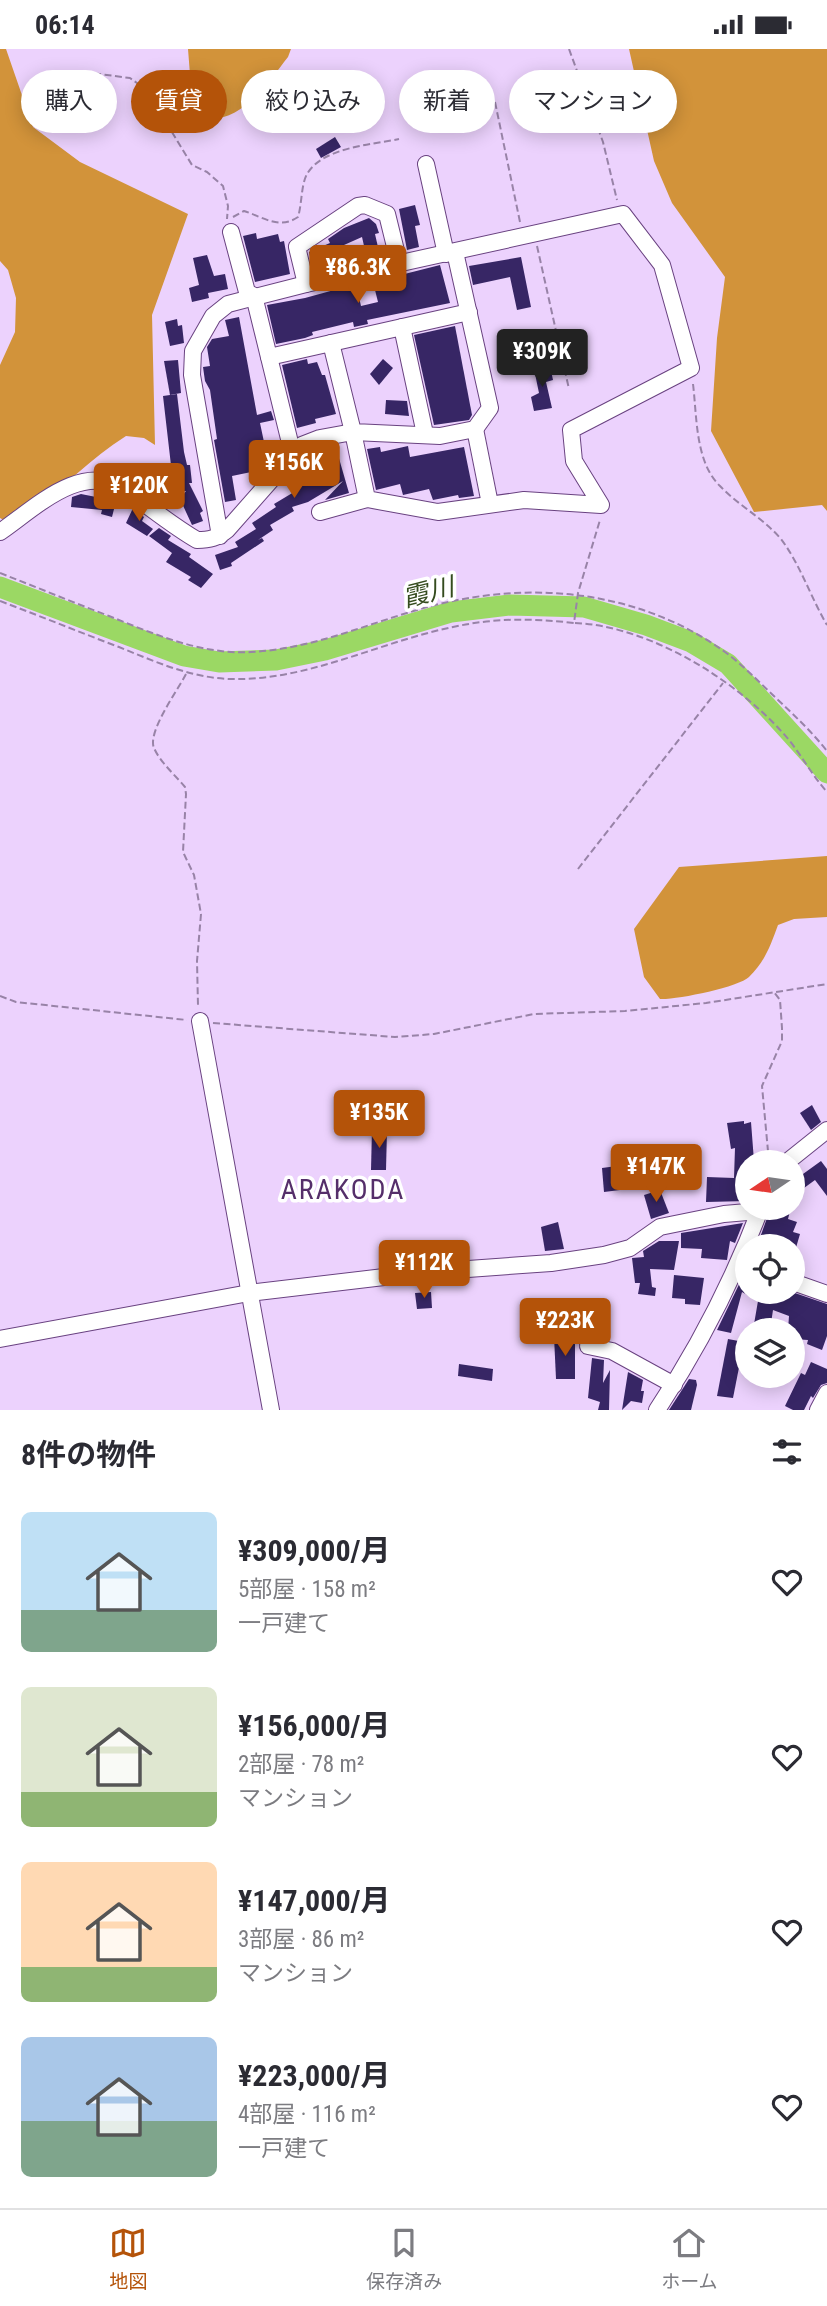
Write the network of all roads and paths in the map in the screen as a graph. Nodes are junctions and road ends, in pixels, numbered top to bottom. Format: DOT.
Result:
graph roads {
  1 [pos="569,49"];
  2 [pos="117,76"];
  3 [pos="495,102"];
  4 [pos="399,139"];
  5 [pos="426,164"];
  6 [pos="623,214"];
  7 [pos="231,232"];
  8 [pos="529,235"];
  9 [pos="451,253"];
  10 [pos="398,263"];
  11 [pos="306,284"];
  12 [pos="254,296"];
  13 [pos="469,312"];
  14 [pos="402,327"];
  15 [pos="331,343"];
  16 [pos="269,357"];
  17 [pos="691,368"];
  18 [pos="569,389"];
  19 [pos="475,429"];
  20 [pos="353,432"];
  21 [pos="425,434"];
  22 [pos="293,456"];
  23 [pos="367,499"];
  24 [pos="490,504"];
  25 [pos="601,505"];
  26 [pos="320,512"];
  27 [pos="0,532"];
  28 [pos="220,536"];
  29 [pos="0,573"];
  30 [pos="578,593"];
  31 [pos="0,601"];
  32 [pos="574,623"];
  33 [pos="827,625"];
  34 [pos="186,673"];
  35 [pos="723,683"];
  36 [pos="827,751"];
  37 [pos="827,792"];
  38 [pos="578,869"];
  39 [pos="827,984"];
  40 [pos="773,991"];
  41 [pos="0,996"];
  42 [pos="200,1021"];
  43 [pos="827,1130"];
  44 [pos="768,1150"];
  45 [pos="802,1150"];
  46 [pos="735,1213"];
  47 [pos="735,1272"];
  48 [pos="805,1286"];
  49 [pos="249,1293"];
  50 [pos="827,1294"];
  51 [pos="0,1339"];
  52 [pos="588,1346"];
  53 [pos="674,1385"];
  54 [pos="271,1410"];
  55 [pos="657,1410"];
  1 -- 6 [label="path"];
  2 -- 4 [label="path"];
  3 -- 8 [label="path"];
  5 -- 9 [label="street"];
  6 -- 8 [label="street"];
  6 -- 17 [label="street"];
  7 -- 12 [label="street"];
  8 -- 9 [label="street"];
  8 -- 18 [label="path"];
  9 -- 10 [label="street"];
  9 -- 13 [label="street"];
  10 -- 11 [label="street"];
  10 -- 11 [label="street"];
  11 -- 12 [label="street"];
  12 -- 16 [label="street"];
  12 -- 28 [label="street"];
  13 -- 14 [label="street"];
  13 -- 19 [label="street"];
  14 -- 15 [label="street"];
  14 -- 21 [label="street"];
  15 -- 16 [label="street"];
  15 -- 20 [label="street"];
  16 -- 22 [label="street"];
  17 -- 25 [label="street"];
  17 -- 33 [label="path"];
  19 -- 21 [label="street"];
  19 -- 24 [label="street"];
  20 -- 21 [label="street"];
  20 -- 22 [label="street"];
  20 -- 23 [label="street"];
  22 -- 28 [label="street"];
  23 -- 24 [label="street"];
  23 -- 26 [label="street"];
  24 -- 25 [label="street"];
  25 -- 30 [label="path"];
  27 -- 28 [label="street"];
  29 -- 30 [label="path"];
  30 -- 32 [label="path"];
  30 -- 36 [label="path"];
  31 -- 34 [label="path"];
  32 -- 34 [label="path"];
  32 -- 35 [label="path"];
  34 -- 42 [label="path"];
  35 -- 37 [label="path"];
  35 -- 38 [label="path"];
  39 -- 40 [label="path"];
  40 -- 42 [label="path"];
  40 -- 44 [label="path"];
  41 -- 42 [label="path"];
  42 -- 49 [label="street"];
  43 -- 45 [label="street"];
  46 -- 49 [label="street"];
  47 -- 53 [label="street"];
  48 -- 50 [label="street"];
  49 -- 51 [label="street"];
  49 -- 54 [label="street"];
  52 -- 53 [label="street"];
  53 -- 55 [label="street"];
}
